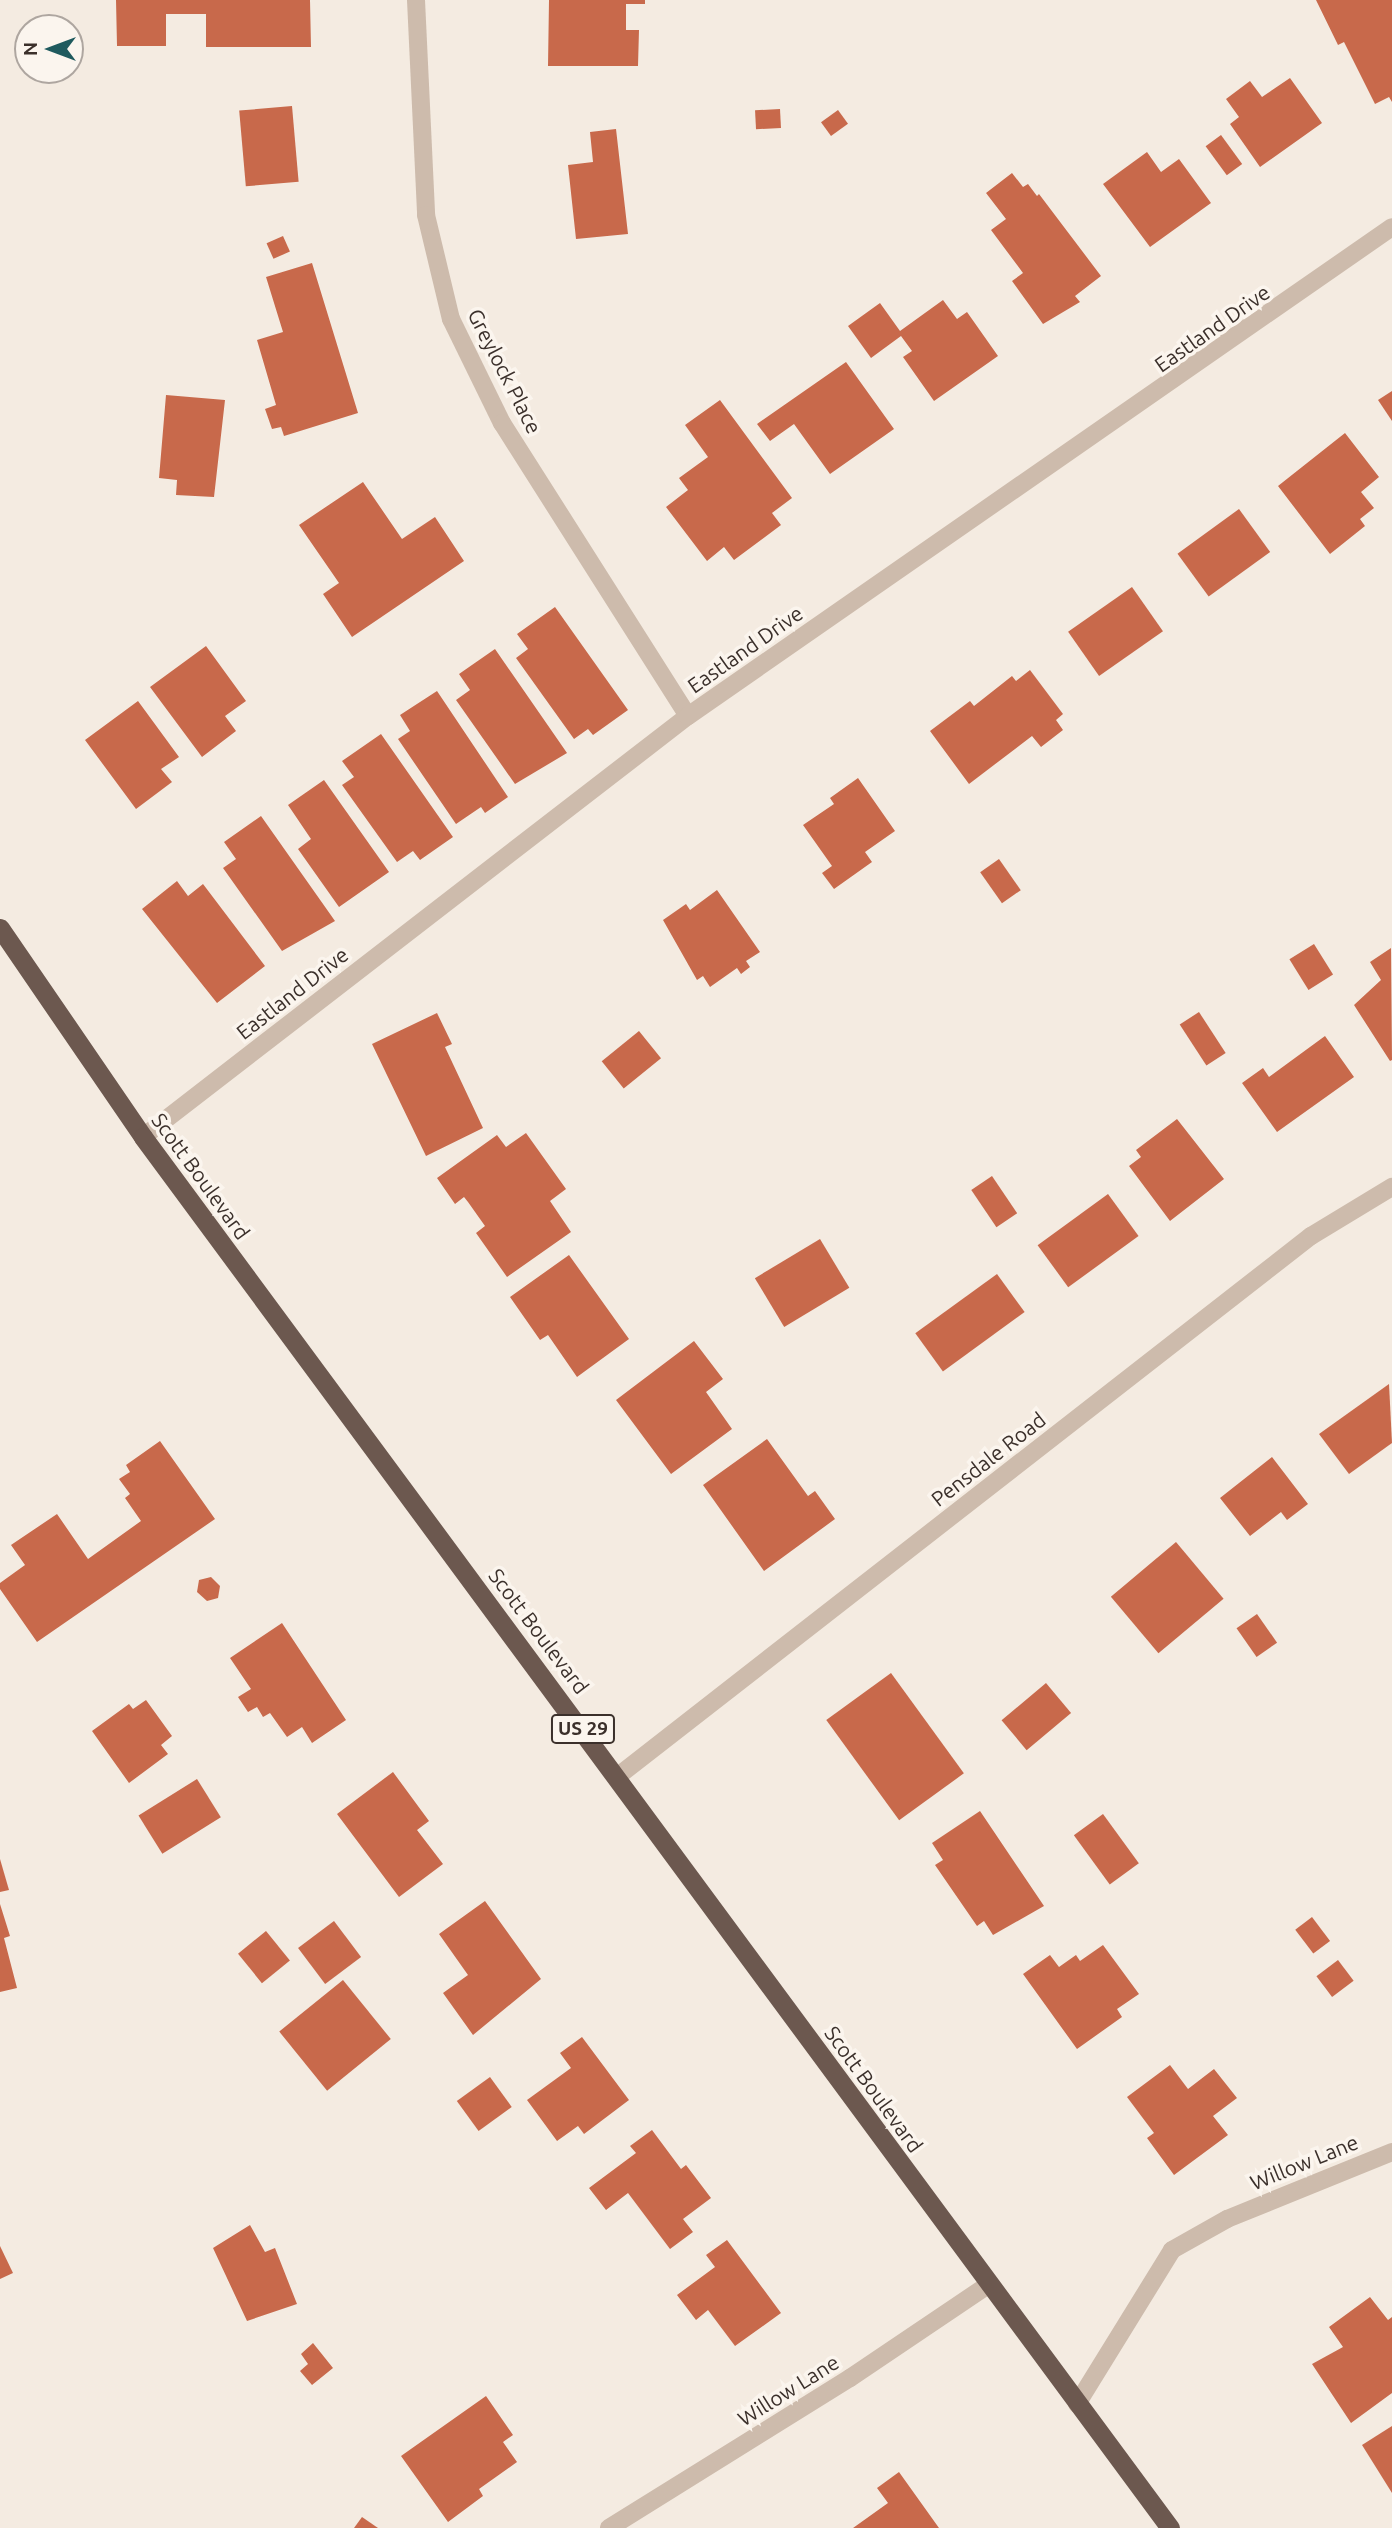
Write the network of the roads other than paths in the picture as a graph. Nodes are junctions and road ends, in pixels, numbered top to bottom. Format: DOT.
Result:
graph roads {
  1 [pos="416,0"];
  2 [pos="1392,227"];
  3 [pos="688,716"];
  4 [pos="0,929"];
  5 [pos="143,1136"];
  6 [pos="1392,1187"];
  7 [pos="618,1776"];
  8 [pos="1392,2152"];
  9 [pos="988,2285"];
  10 [pos="1077,2404"];
  11 [pos="608,2528"];
  12 [pos="1170,2528"];
  1 -- 3 [label="street, Greylock Place"];
  2 -- 3 [label="street, Eastland Drive"];
  3 -- 5 [label="street, Eastland Drive"];
  4 -- 5 [label="highway, Scott Boulevard / US 29"];
  5 -- 7 [label="highway, Scott Boulevard / US 29"];
  6 -- 7 [label="street, Pensdale Road"];
  7 -- 9 [label="highway, Scott Boulevard / US 29"];
  8 -- 10 [label="street, Willow Lane"];
  9 -- 10 [label="highway, Scott Boulevard / US 29"];
  9 -- 11 [label="street, Willow Lane"];
  10 -- 12 [label="highway, Scott Boulevard / US 29"];
}
